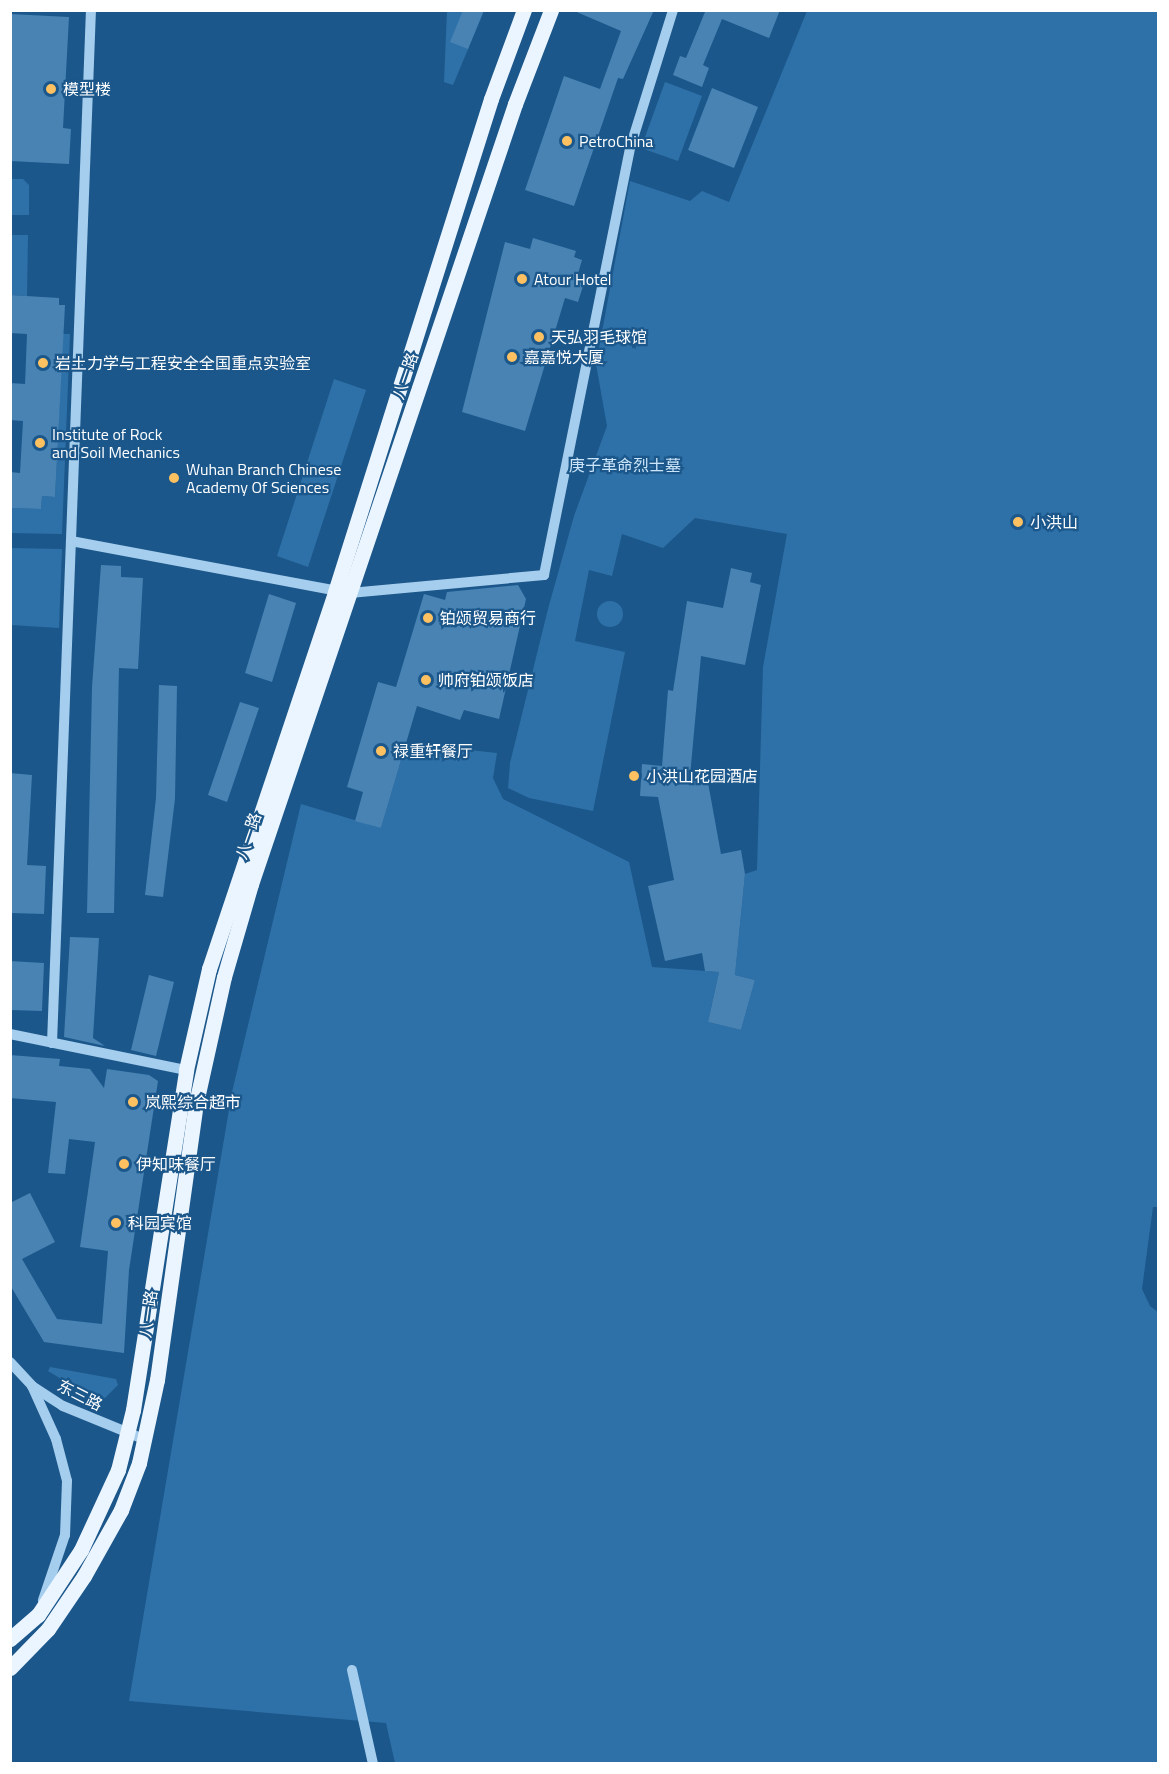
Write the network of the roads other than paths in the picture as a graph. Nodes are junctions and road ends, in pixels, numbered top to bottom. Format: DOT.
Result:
graph roads {
  1 [pos="91,10"];
  2 [pos="524,10"];
  3 [pos="551,10"];
  4 [pos="673,10"];
  5 [pos="71,541"];
  6 [pos="342,592"];
  7 [pos="10,1034"];
  8 [pos="52,1043"];
  9 [pos="186,1070"];
  10 [pos="10,1362"];
  11 [pos="32,1386"];
  12 [pos="128,1434"];
  13 [pos="146,1440"];
  14 [pos="38,1615"];
  15 [pos="10,1639"];
  16 [pos="10,1668"];
  17 [pos="352,1670"];
  18 [pos="373,1764"];
  1 -- 5 [label="street"];
  2 -- 6 [label="main road, 八一路"];
  3 -- 6 [label="main road, 八一路"];
  4 -- 6 [label="street"];
  5 -- 6 [label="street"];
  5 -- 8 [label="street"];
  6 -- 9 [label="main road, 八一路"];
  6 -- 13 [label="main road, 八一路"];
  7 -- 8 [label="street"];
  8 -- 9 [label="street"];
  9 -- 12 [label="main road, 八一路"];
  10 -- 11 [label="street, 东三路"];
  11 -- 12 [label="street, 东三路"];
  11 -- 14 [label="street"];
  12 -- 13 [label="street, 东三路"];
  12 -- 14 [label="main road, 八一路"];
  13 -- 16 [label="main road, 八一路"];
  14 -- 15 [label="main road, 八一路"];
  17 -- 18 [label="street"];
}
